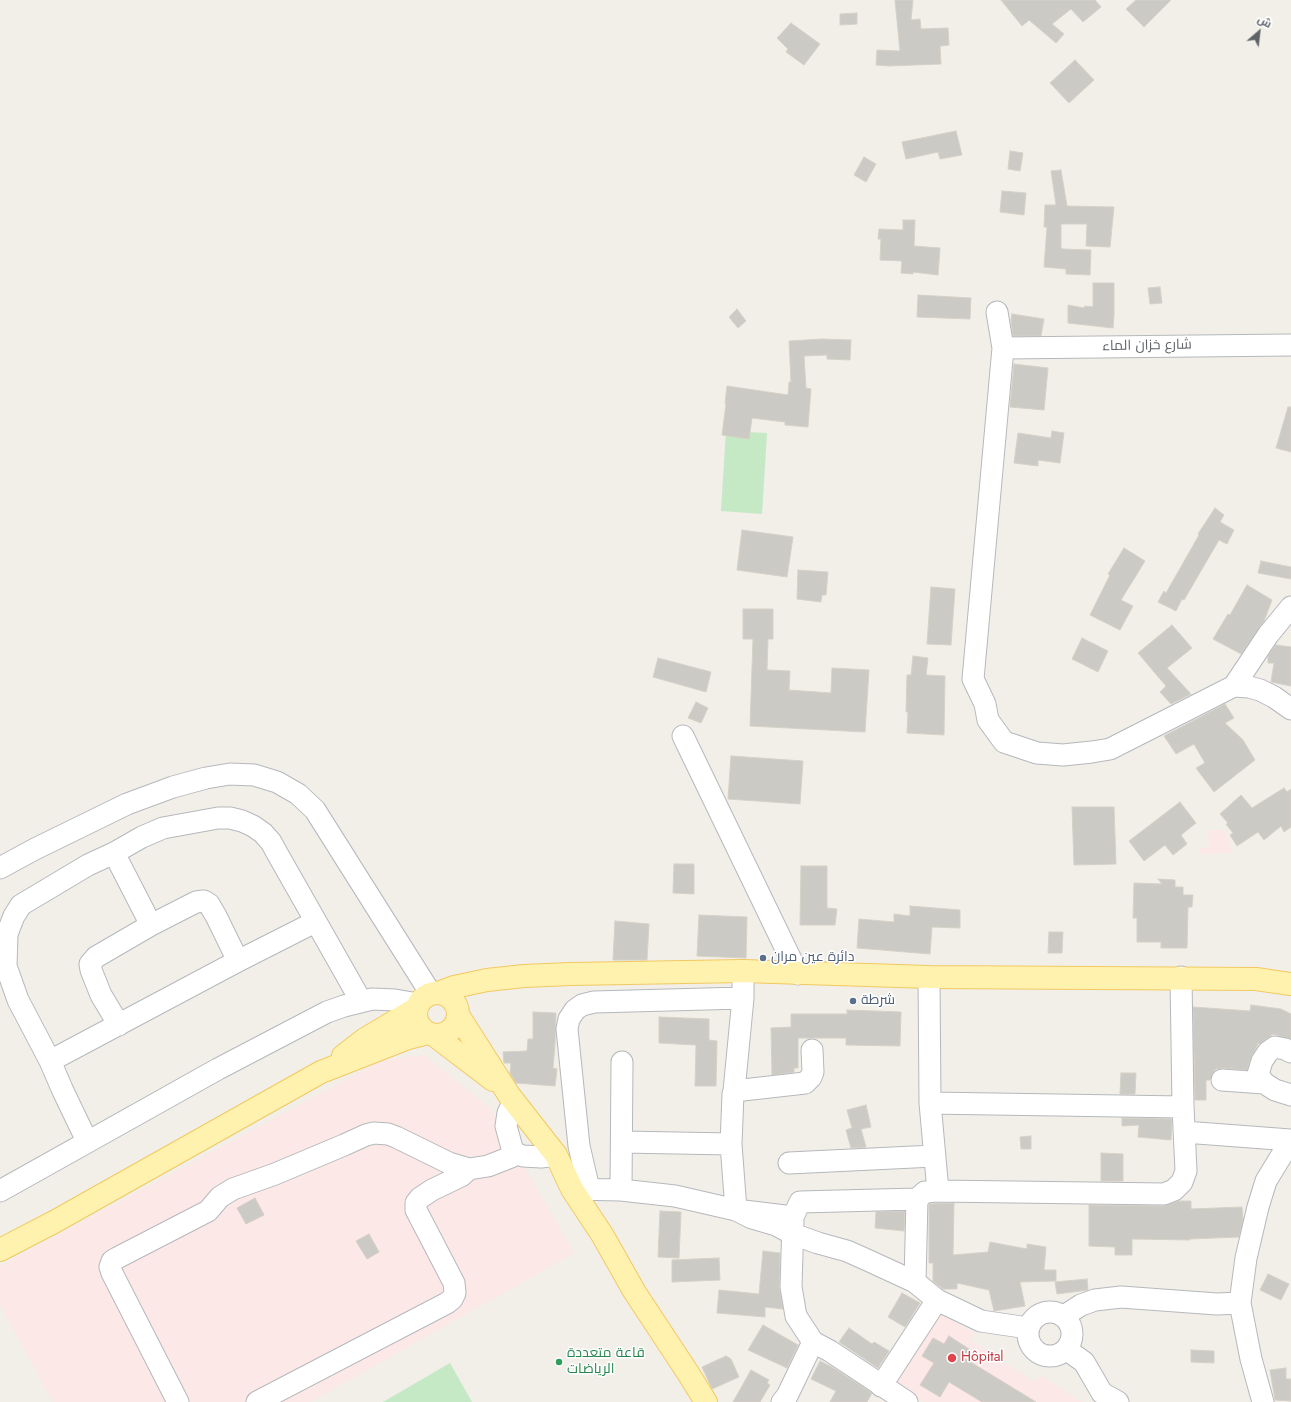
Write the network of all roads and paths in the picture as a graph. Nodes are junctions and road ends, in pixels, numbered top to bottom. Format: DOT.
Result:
graph roads {
  1 [pos="996,312"];
  2 [pos="1291,345"];
  3 [pos="1003,348"];
  4 [pos="1291,607"];
  5 [pos="1234,686"];
  6 [pos="1291,709"];
  7 [pos="683,736"];
  8 [pos="114,853"];
  9 [pos="0,868"];
  10 [pos="315,922"];
  11 [pos="151,925"];
  12 [pos="238,961"];
  13 [pos="743,972"];
  14 [pos="798,974"];
  15 [pos="929,977"];
  16 [pos="1181,977"];
  17 [pos="503,978"];
  18 [pos="1291,984"];
  19 [pos="743,998"];
  20 [pos="426,1000"];
  21 [pos="361,1001"];
  22 [pos="458,1013"];
  23 [pos="120,1025"];
  24 [pos="431,1034"];
  25 [pos="812,1050"];
  26 [pos="1291,1052"];
  27 [pos="50,1061"];
  28 [pos="622,1062"];
  29 [pos="321,1072"];
  30 [pos="1222,1080"];
  31 [pos="1264,1083"];
  32 [pos="734,1091"];
  33 [pos="1291,1095"];
  34 [pos="512,1098"];
  35 [pos="930,1103"];
  36 [pos="1183,1107"];
  37 [pos="1184,1132"];
  38 [pos="1291,1140"];
  39 [pos="87,1141"];
  40 [pos="622,1142"];
  41 [pos="731,1144"];
  42 [pos="515,1153"];
  43 [pos="556,1155"];
  44 [pos="934,1156"];
  45 [pos="789,1163"];
  46 [pos="469,1169"];
  47 [pos="581,1189"];
  48 [pos="621,1190"];
  49 [pos="0,1191"];
  50 [pos="938,1191"];
  51 [pos="917,1199"];
  52 [pos="736,1210"];
  53 [pos="793,1225"];
  54 [pos="0,1250"];
  55 [pos="915,1282"];
  56 [pos="937,1300"];
  57 [pos="1240,1303"];
  58 [pos="1064,1316"];
  59 [pos="1028,1328"];
  60 [pos="813,1342"];
  61 [pos="1066,1350"];
  62 [pos="881,1386"];
  63 [pos="1106,1399"];
  64 [pos="178,1402"];
  65 [pos="257,1402"];
  66 [pos="706,1402"];
  67 [pos="782,1402"];
  68 [pos="907,1402"];
  69 [pos="1263,1402"];
  1 -- 3 [label="street"];
  2 -- 3 [label="street, شارع خزان الماء"];
  3 -- 5 [label="street"];
  4 -- 5 [label="street"];
  5 -- 6 [label="street"];
  7 -- 14 [label="street"];
  8 -- 10 [label="street"];
  8 -- 11 [label="street"];
  8 -- 27 [label="street"];
  9 -- 20 [label="street"];
  10 -- 12 [label="street"];
  10 -- 21 [label="street"];
  11 -- 12 [label="street"];
  11 -- 23 [label="street"];
  12 -- 23 [label="street"];
  13 -- 14 [label="main road"];
  13 -- 17 [label="main road"];
  13 -- 19 [label="street"];
  14 -- 15 [label="main road"];
  15 -- 16 [label="main road"];
  15 -- 35 [label="street"];
  16 -- 18 [label="main road"];
  16 -- 36 [label="street"];
  17 -- 20 [label="main road"];
  17 -- 22 [label="main road"];
  19 -- 32 [label="street"];
  19 -- 47 [label="street"];
  20 -- 21 [label="street"];
  20 -- 22 [label="main road"];
  20 -- 24 [label="main road"];
  20 -- 29 [label="main road"];
  21 -- 39 [label="street"];
  22 -- 24 [label="main road"];
  22 -- 34 [label="main road"];
  23 -- 27 [label="street"];
  24 -- 29 [label="main road"];
  24 -- 34 [label="main road"];
  25 -- 32 [label="street"];
  26 -- 31 [label="street"];
  27 -- 39 [label="street"];
  28 -- 40 [label="street"];
  29 -- 54 [label="main road"];
  30 -- 31 [label="street"];
  31 -- 33 [label="street"];
  32 -- 41 [label="street"];
  34 -- 42 [label="street"];
  34 -- 43 [label="main road"];
  35 -- 36 [label="street"];
  35 -- 44 [label="street"];
  36 -- 37 [label="street"];
  37 -- 38 [label="street"];
  37 -- 50 [label="street"];
  38 -- 57 [label="street"];
  39 -- 49 [label="street"];
  40 -- 41 [label="street"];
  40 -- 48 [label="street"];
  41 -- 52 [label="street"];
  42 -- 43 [label="street"];
  42 -- 46 [label="street"];
  43 -- 47 [label="main road"];
  44 -- 45 [label="street"];
  44 -- 50 [label="street"];
  46 -- 64 [label="street"];
  46 -- 65 [label="street"];
  47 -- 48 [label="street"];
  47 -- 66 [label="main road"];
  48 -- 52 [label="street"];
  50 -- 51 [label="street"];
  51 -- 53 [label="street"];
  51 -- 55 [label="street"];
  52 -- 53 [label="street"];
  53 -- 55 [label="street"];
  53 -- 60 [label="street"];
  55 -- 56 [label="street"];
  56 -- 59 [label="street"];
  56 -- 62 [label="street"];
  57 -- 58 [label="street"];
  57 -- 69 [label="street"];
  58 -- 59 [label="street"];
  58 -- 61 [label="street"];
  59 -- 61 [label="street"];
  60 -- 62 [label="street"];
  60 -- 67 [label="street"];
  61 -- 63 [label="street"];
  62 -- 68 [label="street"];
}
